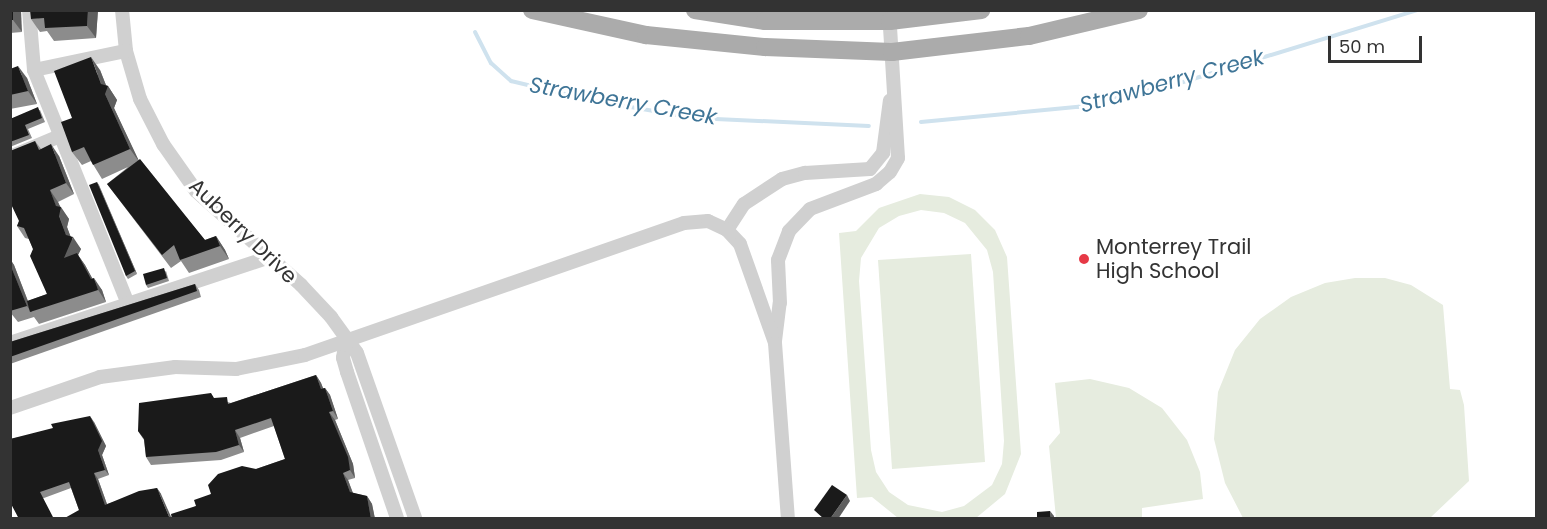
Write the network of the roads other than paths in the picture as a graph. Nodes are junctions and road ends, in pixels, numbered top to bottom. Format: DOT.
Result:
graph roads {
  1 [pos="29,10"];
  2 [pos="122,10"];
  3 [pos="532,10"];
  4 [pos="694,10"];
  5 [pos="981,10"];
  6 [pos="1139,10"];
  7 [pos="890,16"];
  8 [pos="126,51"];
  9 [pos="892,52"];
  10 [pos="34,70"];
  11 [pos="893,78"];
  12 [pos="60,136"];
  13 [pos="10,156"];
  14 [pos="727,230"];
  15 [pos="270,257"];
  16 [pos="128,304"];
  17 [pos="10,327"];
  18 [pos="346,342"];
  19 [pos="13,343"];
  20 [pos="774,344"];
  21 [pos="10,408"];
  22 [pos="397,519"];
  23 [pos="415,519"];
  24 [pos="788,519"];
  1 -- 10 [label="street"];
  2 -- 8 [label="street, Auberry Drive"];
  3 -- 9 [label="main road"];
  4 -- 7 [label="main road"];
  5 -- 7 [label="main road"];
  6 -- 9 [label="main road"];
  7 -- 9 [label="street"];
  8 -- 10 [label="street"];
  8 -- 15 [label="street, Auberry Drive"];
  9 -- 11 [label="street"];
  10 -- 12 [label="street"];
  11 -- 14 [label="street"];
  11 -- 20 [label="street"];
  12 -- 13 [label="street"];
  12 -- 16 [label="street"];
  14 -- 18 [label="street"];
  14 -- 20 [label="street"];
  15 -- 16 [label="street"];
  15 -- 18 [label="street, Auberry Drive"];
  16 -- 19 [label="street"];
  17 -- 19 [label="street"];
  18 -- 21 [label="street"];
  18 -- 22 [label="street"];
  18 -- 23 [label="street, Auberry Drive"];
  20 -- 24 [label="street"];
}
